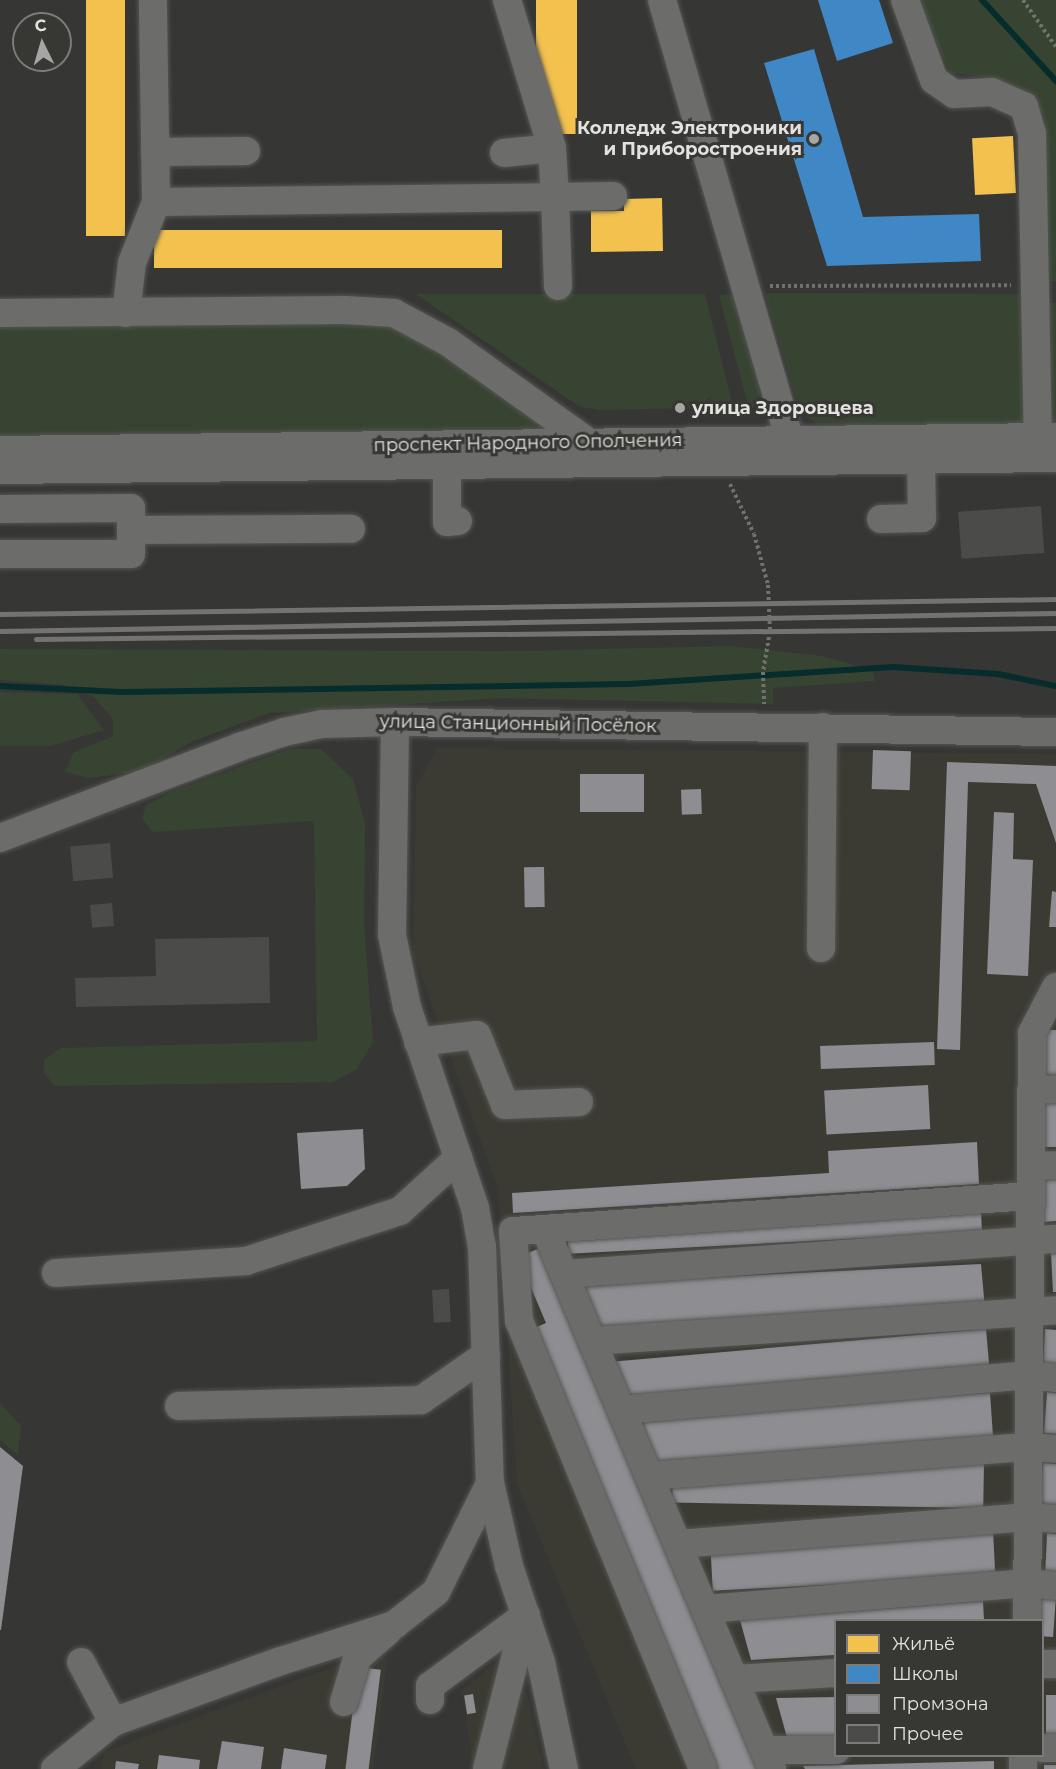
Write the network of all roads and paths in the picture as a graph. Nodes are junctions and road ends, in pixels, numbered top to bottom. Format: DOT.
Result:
graph roads {
  1 [pos="153,0"];
  2 [pos="507,0"];
  3 [pos="662,0"];
  4 [pos="905,0"];
  5 [pos="1023,0"];
  6 [pos="1056,45"];
  7 [pos="552,148"];
  8 [pos="246,151"];
  9 [pos="155,152"];
  10 [pos="504,153"];
  11 [pos="613,196"];
  12 [pos="555,197"];
  13 [pos="156,202"];
  14 [pos="1033,285"];
  15 [pos="558,286"];
  16 [pos="763,286"];
  17 [pos="0,313"];
  18 [pos="126,313"];
  19 [pos="588,442"];
  20 [pos="1050,444"];
  21 [pos="0,450"];
  22 [pos="794,450"];
  23 [pos="921,459"];
  24 [pos="447,465"];
  25 [pos="0,470"];
  26 [pos="729,480"];
  27 [pos="0,509"];
  28 [pos="881,519"];
  29 [pos="458,521"];
  30 [pos="351,529"];
  31 [pos="131,530"];
  32 [pos="0,554"];
  33 [pos="763,689"];
  34 [pos="395,722"];
  35 [pos="823,727"];
  36 [pos="1056,732"];
  37 [pos="0,838"];
  38 [pos="821,948"];
  39 [pos="1056,987"];
  40 [pos="1047,1019"];
  41 [pos="418,1042"];
  42 [pos="1044,1089"];
  43 [pos="579,1102"];
  44 [pos="458,1158"];
  45 [pos="1043,1165"];
  46 [pos="1031,1196"];
  47 [pos="545,1229"];
  48 [pos="1043,1240"];
  49 [pos="56,1273"];
  50 [pos="564,1274"];
  51 [pos="1043,1310"];
  52 [pos="592,1341"];
  53 [pos="486,1355"];
  54 [pos="1043,1377"];
  55 [pos="179,1406"];
  56 [pos="622,1410"];
  57 [pos="1043,1448"];
  58 [pos="649,1476"];
  59 [pos="490,1483"];
  60 [pos="1042,1518"];
  61 [pos="678,1544"];
  62 [pos="1028,1583"];
  63 [pos="1056,1586"];
  64 [pos="705,1609"];
  65 [pos="526,1615"];
  66 [pos="1027,1619"];
  67 [pos="394,1625"];
  68 [pos="81,1662"];
  69 [pos="834,1673"];
  70 [pos="734,1679"];
  71 [pos="430,1700"];
  72 [pos="344,1702"];
  73 [pos="113,1722"];
  74 [pos="834,1750"];
  75 [pos="768,1760"];
  76 [pos="55,1769"];
  77 [pos="487,1769"];
  78 [pos="564,1769"];
  79 [pos="703,1769"];
  1 -- 9 [label="street"];
  2 -- 7 [label="street"];
  3 -- 22 [label="street"];
  4 -- 14 [label="street"];
  5 -- 6 [label="path"];
  7 -- 10 [label="street"];
  7 -- 12 [label="street"];
  8 -- 9 [label="street"];
  9 -- 13 [label="street"];
  11 -- 12 [label="street"];
  12 -- 13 [label="street"];
  12 -- 15 [label="street"];
  13 -- 18 [label="street"];
  14 -- 16 [label="path"];
  14 -- 20 [label="street"];
  17 -- 18 [label="street"];
  18 -- 19 [label="street"];
  19 -- 21 [label="street, проспект Народного Ополчения"];
  19 -- 22 [label="street, проспект Народного Ополчения"];
  20 -- 22 [label="street, проспект Народного Ополчения"];
  20 -- 23 [label="street, проспект Народного Ополчения"];
  22 -- 23 [label="street, проспект Народного Ополчения"];
  22 -- 24 [label="street, проспект Народного Ополчения"];
  23 -- 28 [label="street"];
  24 -- 25 [label="street, проспект Народного Ополчения"];
  24 -- 29 [label="street"];
  26 -- 33 [label="path"];
  27 -- 31 [label="street"];
  30 -- 31 [label="street"];
  31 -- 32 [label="street"];
  34 -- 35 [label="street, улица Станционный Посёлок"];
  34 -- 37 [label="street, улица Станционный Посёлок"];
  34 -- 41 [label="street"];
  35 -- 36 [label="street, улица Станционный Посёлок"];
  35 -- 38 [label="street"];
  39 -- 40 [label="street"];
  40 -- 42 [label="street"];
  41 -- 43 [label="street"];
  41 -- 44 [label="street"];
  42 -- 45 [label="street"];
  44 -- 49 [label="street"];
  44 -- 53 [label="street"];
  45 -- 46 [label="street"];
  46 -- 47 [label="street"];
  46 -- 48 [label="street"];
  47 -- 50 [label="street"];
  47 -- 79 [label="street"];
  48 -- 50 [label="street"];
  48 -- 51 [label="street"];
  50 -- 52 [label="street"];
  51 -- 52 [label="street"];
  51 -- 54 [label="street"];
  52 -- 56 [label="street"];
  53 -- 55 [label="street"];
  53 -- 59 [label="street"];
  54 -- 56 [label="street"];
  54 -- 57 [label="street"];
  56 -- 58 [label="street"];
  57 -- 58 [label="street"];
  57 -- 60 [label="street"];
  58 -- 61 [label="street"];
  59 -- 65 [label="street"];
  59 -- 67 [label="street"];
  60 -- 61 [label="street"];
  60 -- 62 [label="street"];
  61 -- 64 [label="street"];
  62 -- 63 [label="street"];
  62 -- 64 [label="street"];
  62 -- 66 [label="street"];
  64 -- 70 [label="street"];
  65 -- 71 [label="street"];
  65 -- 77 [label="street"];
  65 -- 78 [label="street"];
  67 -- 72 [label="street"];
  67 -- 73 [label="street"];
  68 -- 73 [label="street"];
  69 -- 70 [label="street"];
  70 -- 75 [label="street"];
  73 -- 76 [label="street"];
  74 -- 75 [label="street"];
}
